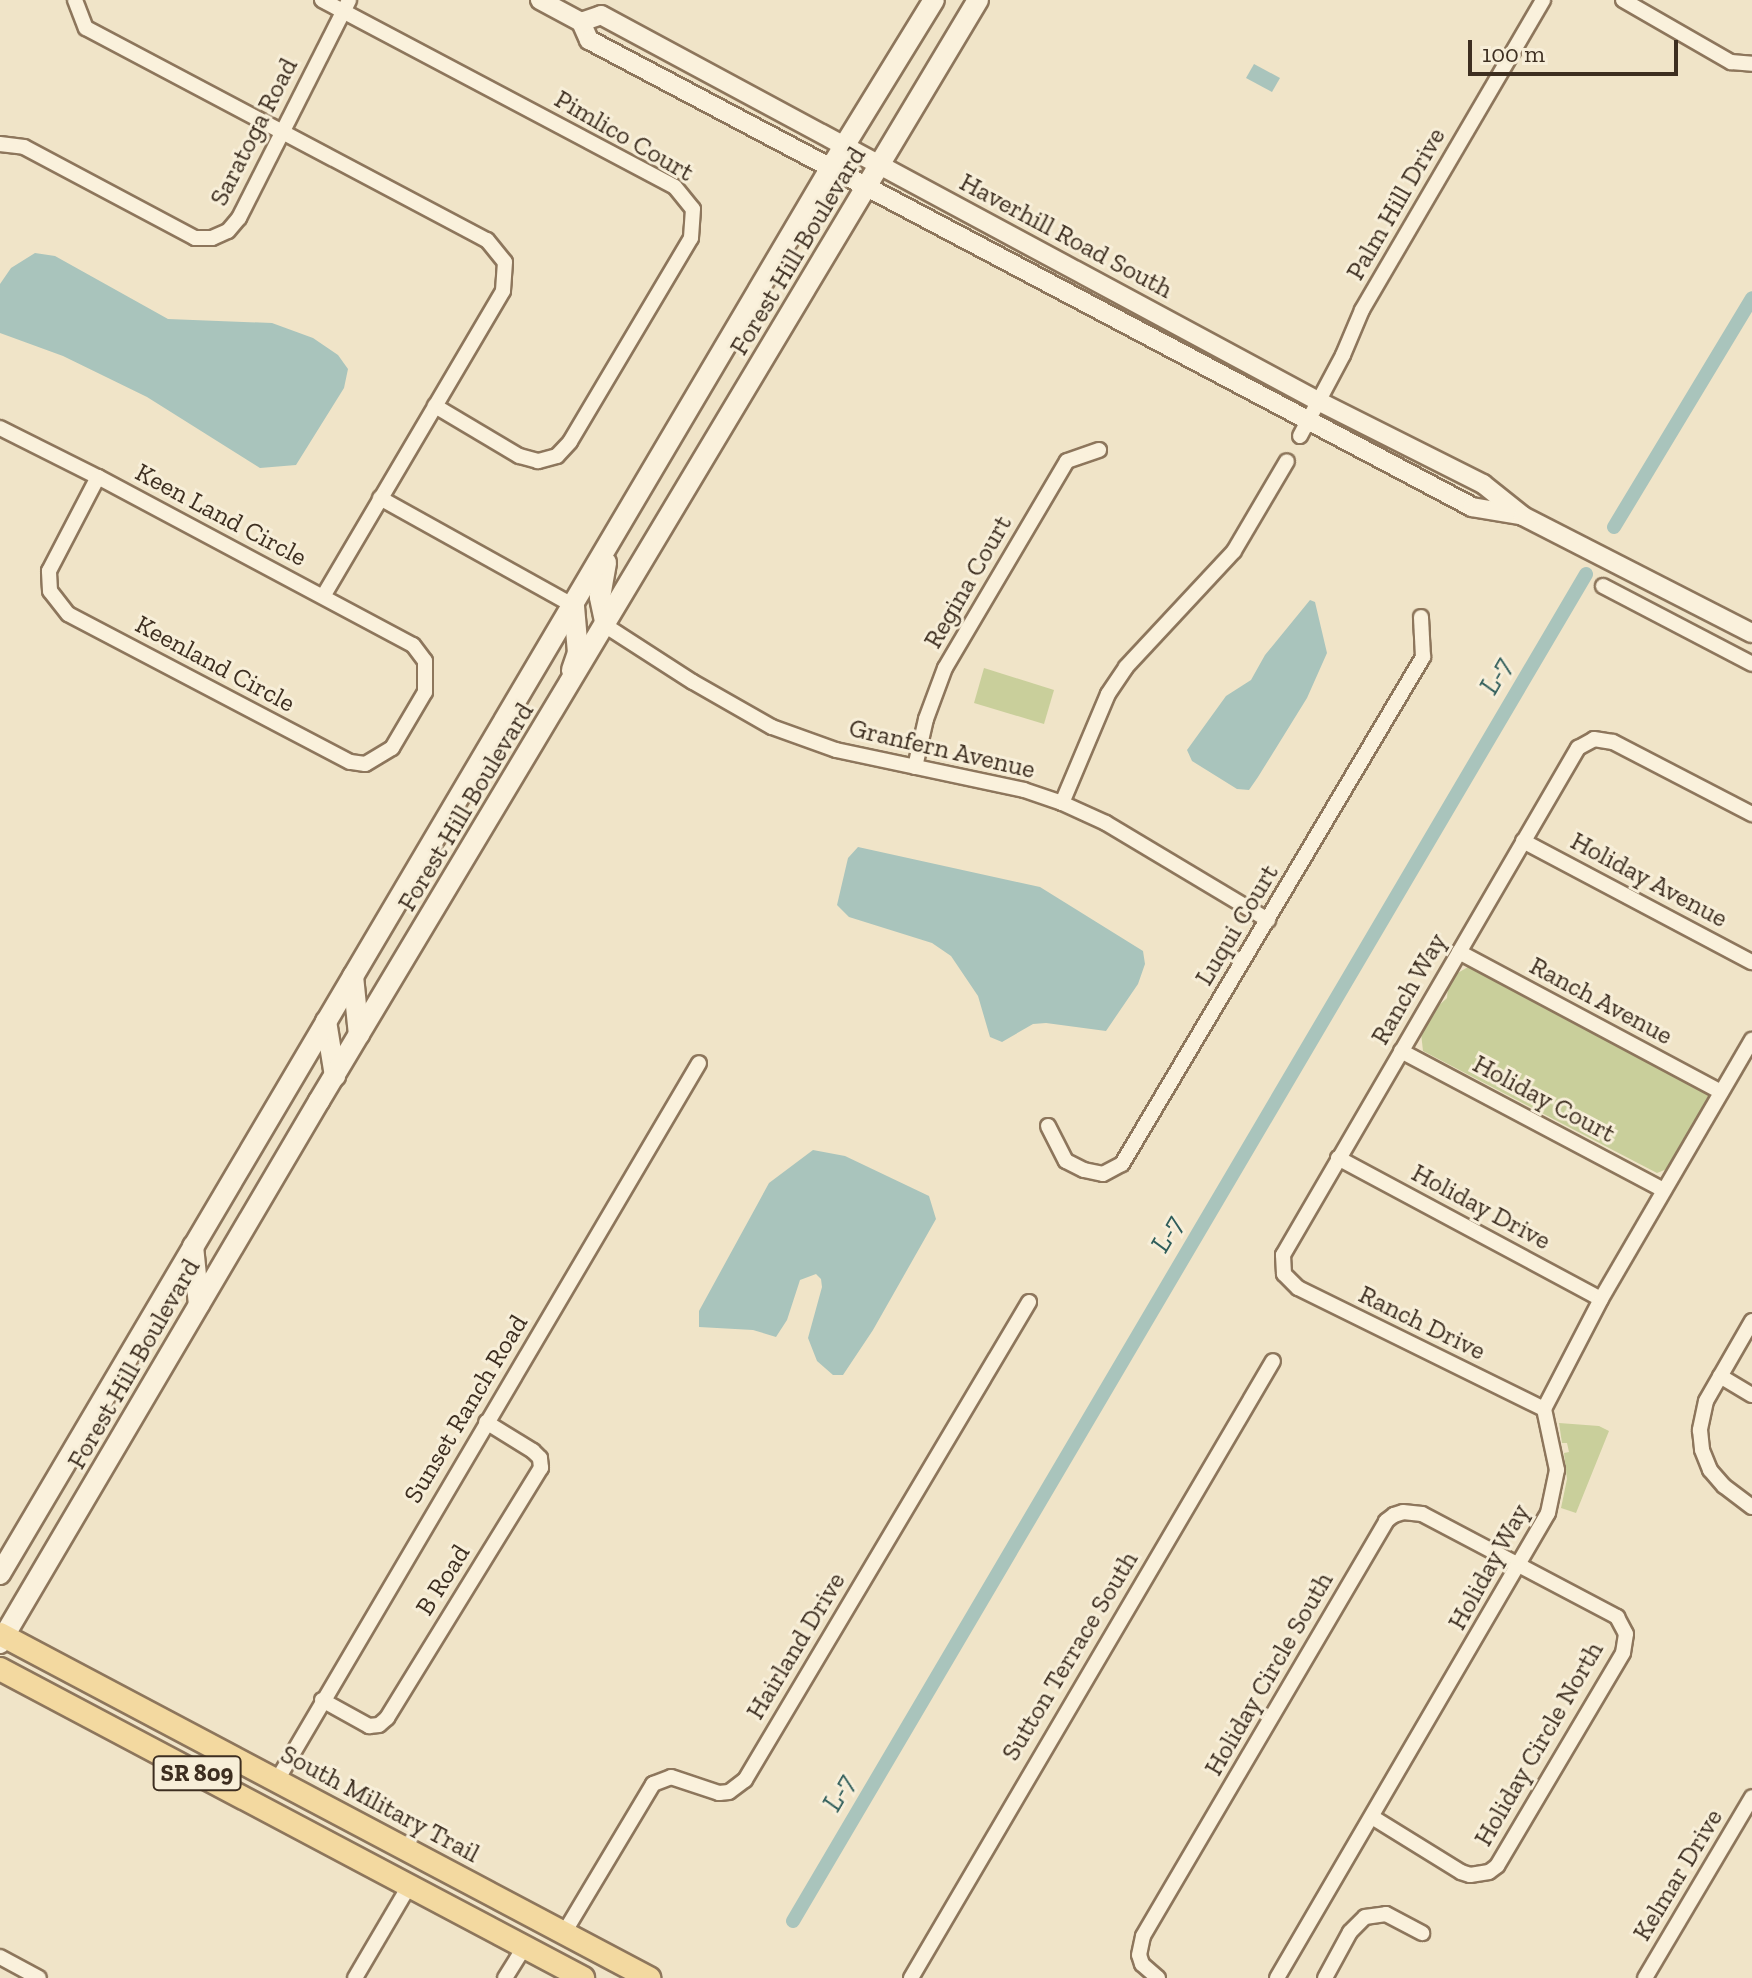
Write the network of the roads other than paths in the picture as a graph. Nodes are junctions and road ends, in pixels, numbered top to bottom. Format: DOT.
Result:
graph roads {
  1 [pos="75,0"];
  2 [pos="322,0"];
  3 [pos="540,0"];
  4 [pos="934,0"];
  5 [pos="978,0"];
  6 [pos="1543,0"];
  7 [pos="1623,0"];
  8 [pos="346,6"];
  9 [pos="581,22"];
  10 [pos="1752,64"];
  11 [pos="283,132"];
  12 [pos="0,144"];
  13 [pos="844,146"];
  14 [pos="879,165"];
  15 [pos="830,169"];
  16 [pos="865,188"];
  17 [pos="1318,401"];
  18 [pos="435,406"];
  19 [pos="0,428"];
  20 [pos="1304,428"];
  21 [pos="1099,450"];
  22 [pos="1287,461"];
  23 [pos="98,477"];
  24 [pos="380,498"];
  25 [pos="1523,516"];
  26 [pos="615,536"];
  27 [pos="1603,586"];
  28 [pos="323,596"];
  29 [pos="574,606"];
  30 [pos="1421,617"];
  31 [pos="606,626"];
  32 [pos="1752,633"];
  33 [pos="425,661"];
  34 [pos="1752,664"];
  35 [pos="565,693"];
  36 [pos="915,767"];
  37 [pos="1062,803"];
  38 [pos="1752,814"];
  39 [pos="1523,841"];
  40 [pos="1268,920"];
  41 [pos="1459,952"];
  42 [pos="1752,962"];
  43 [pos="353,976"];
  44 [pos="326,1021"];
  45 [pos="359,1035"];
  46 [pos="1752,1040"];
  47 [pos="1401,1051"];
  48 [pos="699,1063"];
  49 [pos="335,1076"];
  50 [pos="1721,1092"];
  51 [pos="1048,1126"];
  52 [pos="1338,1158"];
  53 [pos="1664,1190"];
  54 [pos="193,1246"];
  55 [pos="1284,1274"];
  56 [pos="1601,1299"];
  57 [pos="1029,1302"];
  58 [pos="199,1305"];
  59 [pos="1752,1321"];
  60 [pos="1273,1361"];
  61 [pos="1720,1376"];
  62 [pos="1752,1395"];
  63 [pos="1544,1409"];
  64 [pos="486,1422"];
  65 [pos="1752,1507"];
  66 [pos="1520,1563"];
  67 [pos="0,1574"];
  68 [pos="1,1638"];
  69 [pos="0,1669"];
  70 [pos="322,1700"];
  71 [pos="276,1782"];
  72 [pos="1752,1797"];
  73 [pos="1372,1817"];
  74 [pos="417,1890"];
  75 [pos="564,1933"];
  76 [pos="1422,1933"];
  77 [pos="524,1947"];
  78 [pos="0,1957"];
  79 [pos="39,1978"];
  80 [pos="355,1978"];
  81 [pos="505,1978"];
  82 [pos="583,1978"];
  83 [pos="649,1978"];
  84 [pos="911,1978"];
  85 [pos="1158,1978"];
  86 [pos="1277,1978"];
  87 [pos="1325,1978"];
  88 [pos="1645,1978"];
  1 -- 11 [label="street"];
  2 -- 8 [label="street, Pimlico Court"];
  3 -- 9 [label="street, Haverhill Road South"];
  4 -- 13 [label="main road, Forest Hill Boulevard"];
  5 -- 14 [label="main road, Forest Hill Boulevard"];
  6 -- 17 [label="street, Palm Hill Drive"];
  7 -- 10 [label="street"];
  8 -- 11 [label="street, Saratoga Road"];
  8 -- 18 [label="street, Pimlico Court"];
  9 -- 13 [label="street, Haverhill Road South"];
  9 -- 15 [label="street, Haverhill Road South"];
  11 -- 12 [label="street, Saratoga Road"];
  11 -- 18 [label="street"];
  13 -- 14 [label="street, Haverhill Road South"];
  13 -- 15 [label="main road, Forest Hill Boulevard"];
  14 -- 16 [label="main road, Forest Hill Boulevard"];
  14 -- 17 [label="street, Haverhill Road South"];
  15 -- 16 [label="street, Haverhill Road South"];
  15 -- 26 [label="main road, Forest Hill Boulevard"];
  16 -- 20 [label="street, Haverhill Road South"];
  16 -- 31 [label="main road, Forest Hill Boulevard"];
  17 -- 20 [label="street, Palm Hill Drive"];
  17 -- 25 [label="street, Haverhill Road South"];
  18 -- 24 [label="street"];
  19 -- 23 [label="street"];
  20 -- 25 [label="street, Haverhill Road South"];
  21 -- 36 [label="street, Regina Court"];
  22 -- 37 [label="street"];
  23 -- 28 [label="street, Keen Land Circle"];
  23 -- 33 [label="street, Keenland Circle"];
  24 -- 28 [label="street"];
  24 -- 29 [label="street"];
  25 -- 32 [label="street, Haverhill Road South"];
  26 -- 29 [label="main road, Forest Hill Boulevard"];
  26 -- 31 [label="main road"];
  27 -- 34 [label="street"];
  28 -- 33 [label="street, Keen Land Circle"];
  29 -- 35 [label="main road"];
  29 -- 43 [label="main road, Forest Hill Boulevard"];
  30 -- 40 [label="street, Luqui Court"];
  31 -- 35 [label="main road, Forest Hill Boulevard"];
  31 -- 36 [label="street, Granfern Avenue"];
  35 -- 45 [label="main road, Forest Hill Boulevard"];
  36 -- 37 [label="street, Granfern Avenue"];
  37 -- 40 [label="street, Granfern Avenue"];
  38 -- 39 [label="street, Ranch Way"];
  39 -- 41 [label="street, Ranch Way"];
  39 -- 42 [label="street, Holiday Avenue"];
  40 -- 51 [label="street, Luqui Court"];
  41 -- 47 [label="street, Ranch Way"];
  41 -- 50 [label="street, Ranch Avenue"];
  43 -- 44 [label="main road, Forest Hill Boulevard"];
  43 -- 45 [label="main road"];
  44 -- 49 [label="main road"];
  44 -- 54 [label="main road, Forest Hill Boulevard"];
  45 -- 49 [label="main road, Forest Hill Boulevard"];
  46 -- 50 [label="street"];
  47 -- 52 [label="street, Ranch Way"];
  47 -- 53 [label="street, Holiday Court"];
  48 -- 64 [label="street, Sunset Ranch Road"];
  49 -- 58 [label="main road, Forest Hill Boulevard"];
  50 -- 53 [label="street"];
  52 -- 55 [label="street, Ranch Way"];
  52 -- 56 [label="street, Holiday Drive"];
  53 -- 56 [label="street"];
  54 -- 58 [label="main road"];
  54 -- 67 [label="main road, Forest Hill Boulevard"];
  55 -- 63 [label="street, Ranch Drive"];
  56 -- 63 [label="street"];
  57 -- 75 [label="street, Hairland Drive"];
  58 -- 68 [label="main road, Forest Hill Boulevard"];
  59 -- 61 [label="street"];
  60 -- 84 [label="street, Sutton Terrace South"];
  61 -- 62 [label="street"];
  61 -- 65 [label="street"];
  63 -- 66 [label="street, Holiday Way"];
  64 -- 70 [label="street, Sunset Ranch Road"];
  64 -- 70 [label="street, B Road"];
  66 -- 73 [label="street, Holiday Way"];
  66 -- 73 [label="street, Holiday Circle North"];
  66 -- 85 [label="street, Holiday Circle South"];
  68 -- 71 [label="main road, South Military Trail / SR 809"];
  69 -- 74 [label="main road, SR 809"];
  70 -- 71 [label="street, Sunset Ranch Road"];
  71 -- 75 [label="main road, South Military Trail / SR 809"];
  72 -- 88 [label="street, Kelmar Drive"];
  73 -- 86 [label="street, Holiday Way"];
  74 -- 75 [label="main road"];
  74 -- 77 [label="main road, SR 809"];
  74 -- 80 [label="street"];
  75 -- 83 [label="main road, South Military Trail / SR 809"];
  76 -- 87 [label="street"];
  77 -- 81 [label="street"];
  77 -- 82 [label="main road, SR 809"];
  78 -- 79 [label="street"];
}
